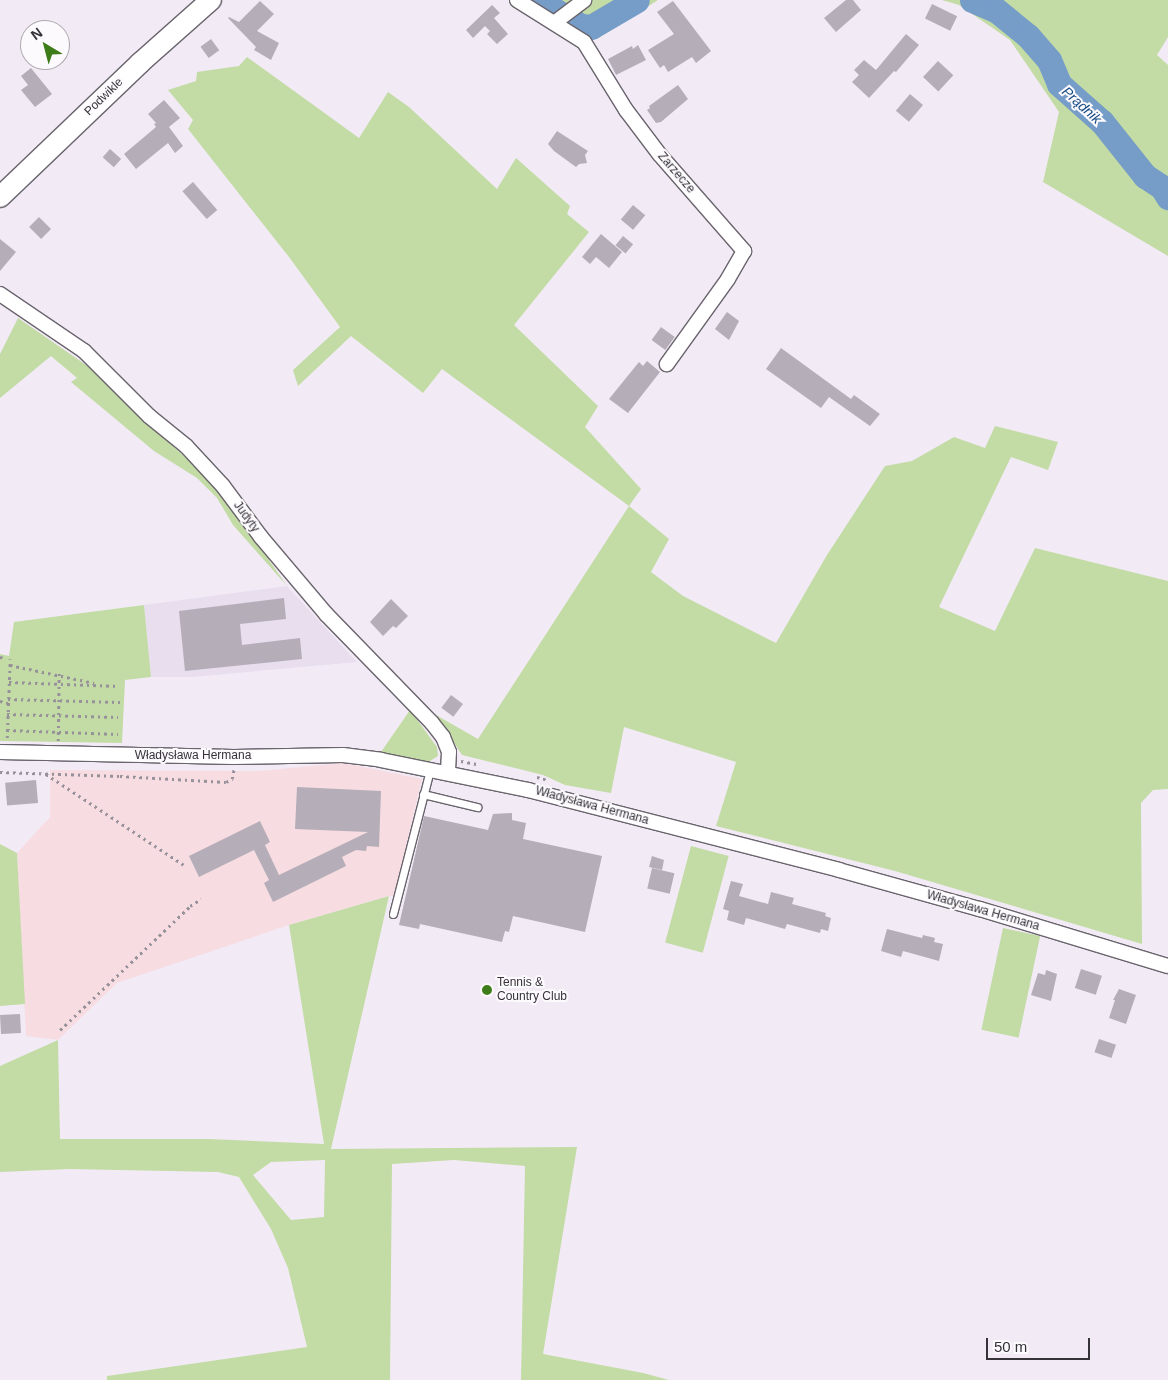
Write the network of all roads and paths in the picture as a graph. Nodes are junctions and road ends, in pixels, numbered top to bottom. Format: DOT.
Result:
graph roads {
  1 [pos="211,0"];
  2 [pos="517,0"];
  3 [pos="584,0"];
  4 [pos="555,22"];
  5 [pos="0,197"];
  6 [pos="0,294"];
  7 [pos="667,364"];
  8 [pos="0,657"];
  9 [pos="4,658"];
  10 [pos="10,659"];
  11 [pos="10,665"];
  12 [pos="59,670"];
  13 [pos="59,676"];
  14 [pos="9,682"];
  15 [pos="59,684"];
  16 [pos="101,685"];
  17 [pos="119,686"];
  18 [pos="59,700"];
  19 [pos="0,701"];
  20 [pos="8,701"];
  21 [pos="120,702"];
  22 [pos="8,714"];
  23 [pos="59,716"];
  24 [pos="118,717"];
  25 [pos="7,730"];
  26 [pos="58,731"];
  27 [pos="118,734"];
  28 [pos="6,738"];
  29 [pos="58,740"];
  30 [pos="0,752"];
  31 [pos="234,762"];
  32 [pos="430,770"];
  33 [pos="0,772"];
  34 [pos="44,773"];
  35 [pos="448,773"];
  36 [pos="424,794"];
  37 [pos="477,807"];
  38 [pos="184,865"];
  39 [pos="201,899"];
  40 [pos="393,914"];
  41 [pos="1168,966"];
  42 [pos="60,1030"];
  1 -- 5 [label="street, Podwikle"];
  2 -- 4 [label="street, Zarzecze"];
  3 -- 4 [label="street"];
  4 -- 7 [label="street, Zarzecze"];
  6 -- 35 [label="street, Judyty"];
  8 -- 9 [label="path"];
  10 -- 11 [label="path"];
  11 -- 13 [label="path"];
  11 -- 14 [label="path"];
  12 -- 13 [label="path"];
  13 -- 15 [label="path"];
  13 -- 16 [label="path"];
  14 -- 15 [label="path"];
  14 -- 20 [label="path"];
  15 -- 16 [label="path"];
  15 -- 18 [label="path"];
  16 -- 17 [label="path"];
  18 -- 20 [label="path"];
  18 -- 21 [label="path"];
  18 -- 23 [label="path"];
  19 -- 20 [label="path"];
  20 -- 22 [label="path"];
  22 -- 23 [label="path"];
  22 -- 25 [label="path"];
  23 -- 24 [label="path"];
  23 -- 26 [label="path"];
  25 -- 26 [label="path"];
  25 -- 28 [label="path"];
  26 -- 27 [label="path"];
  26 -- 29 [label="path"];
  30 -- 32 [label="street, Władysława Hermana"];
  31 -- 34 [label="path"];
  32 -- 35 [label="street, Władysława Hermana"];
  32 -- 36 [label="lane"];
  33 -- 34 [label="path"];
  34 -- 38 [label="path"];
  35 -- 41 [label="street, Władysława Hermana"];
  36 -- 37 [label="lane"];
  36 -- 40 [label="lane"];
  39 -- 42 [label="path"];
}
